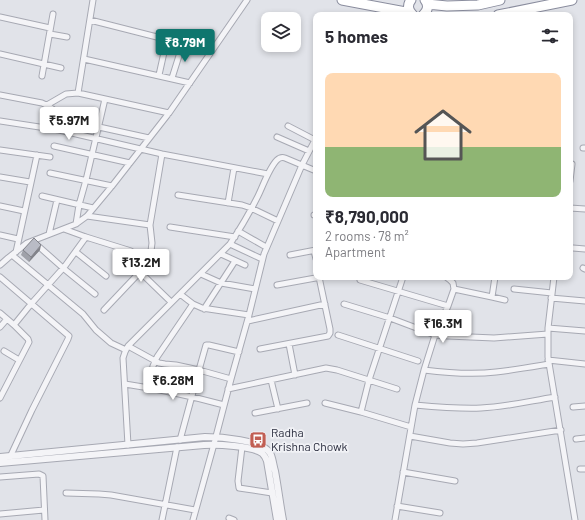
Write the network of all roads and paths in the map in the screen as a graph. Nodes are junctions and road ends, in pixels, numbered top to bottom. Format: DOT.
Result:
graph roads {
  1 [pos="93,0"];
  2 [pos="247,0"];
  3 [pos="342,0"];
  4 [pos="409,0"];
  5 [pos="500,0"];
  6 [pos="572,0"];
  7 [pos="426,9"];
  8 [pos="398,12"];
  9 [pos="408,12"];
  10 [pos="513,12"];
  11 [pos="53,14"];
  12 [pos="0,17"];
  13 [pos="90,20"];
  14 [pos="50,31"];
  15 [pos="67,38"];
  16 [pos="167,39"];
  17 [pos="183,43"];
  18 [pos="212,51"];
  19 [pos="0,54"];
  20 [pos="84,59"];
  21 [pos="44,64"];
  22 [pos="61,68"];
  23 [pos="160,75"];
  24 [pos="42,76"];
  25 [pos="172,78"];
  26 [pos="190,83"];
  27 [pos="78,93"];
  28 [pos="0,95"];
  29 [pos="105,99"];
  30 [pos="47,105"];
  31 [pos="169,113"];
  32 [pos="0,121"];
  33 [pos="288,126"];
  34 [pos="99,127"];
  35 [pos="59,130"];
  36 [pos="277,137"];
  37 [pos="96,138"];
  38 [pos="150,138"];
  39 [pos="313,138"];
  40 [pos="313,144"];
  41 [pos="54,146"];
  42 [pos="141,149"];
  43 [pos="0,150"];
  44 [pos="309,151"];
  45 [pos="92,154"];
  46 [pos="162,154"];
  47 [pos="37,155"];
  48 [pos="50,156"];
  49 [pos="130,163"];
  50 [pos="302,165"];
  51 [pos="234,168"];
  52 [pos="313,170"];
  53 [pos="50,173"];
  54 [pos="268,174"];
  55 [pos="0,177"];
  56 [pos="86,180"];
  57 [pos="30,182"];
  58 [pos="112,186"];
  59 [pos="178,195"];
  60 [pos="42,196"];
  61 [pos="57,200"];
  62 [pos="228,203"];
  63 [pos="79,205"];
  64 [pos="0,206"];
  65 [pos="93,208"];
  66 [pos="251,208"];
  67 [pos="573,208"];
  68 [pos="585,209"];
  69 [pos="24,210"];
  70 [pos="87,216"];
  71 [pos="278,221"];
  72 [pos="76,224"];
  73 [pos="150,225"];
  74 [pos="170,227"];
  75 [pos="64,229"];
  76 [pos="238,231"];
  77 [pos="49,234"];
  78 [pos="0,235"];
  79 [pos="86,237"];
  80 [pos="235,237"];
  81 [pos="18,239"];
  82 [pos="32,241"];
  83 [pos="230,244"];
  84 [pos="266,246"];
  85 [pos="573,248"];
  86 [pos="585,249"];
  87 [pos="130,251"];
  88 [pos="313,251"];
  89 [pos="76,252"];
  90 [pos="221,254"];
  91 [pos="12,255"];
  92 [pos="290,255"];
  93 [pos="1,257"];
  94 [pos="262,259"];
  95 [pos="235,261"];
  96 [pos="0,265"];
  97 [pos="245,265"];
  98 [pos="63,268"];
  99 [pos="140,272"];
  100 [pos="201,274"];
  101 [pos="106,276"];
  102 [pos="0,277"];
  103 [pos="313,278"];
  104 [pos="321,280"];
  105 [pos="360,280"];
  106 [pos="402,280"];
  107 [pos="450,280"];
  108 [pos="495,280"];
  109 [pos="554,280"];
  110 [pos="221,283"];
  111 [pos="48,285"];
  112 [pos="277,285"];
  113 [pos="454,288"];
  114 [pos="255,289"];
  115 [pos="514,289"];
  116 [pos="398,291"];
  117 [pos="95,294"];
  118 [pos="180,294"];
  119 [pos="552,296"];
  120 [pos="492,297"];
  121 [pos="505,300"];
  122 [pos="585,301"];
  123 [pos="171,302"];
  124 [pos="31,304"];
  125 [pos="193,304"];
  126 [pos="325,304"];
  127 [pos="344,304"];
  128 [pos="448,306"];
  129 [pos="204,309"];
  130 [pos="104,310"];
  131 [pos="0,313"];
  132 [pos="249,315"];
  133 [pos="390,318"];
  134 [pos="7,319"];
  135 [pos="248,321"];
  136 [pos="14,325"];
  137 [pos="0,327"];
  138 [pos="548,328"];
  139 [pos="585,331"];
  140 [pos="548,334"];
  141 [pos="338,335"];
  142 [pos="435,335"];
  143 [pos="289,344"];
  144 [pos="127,348"];
  145 [pos="380,349"];
  146 [pos="260,350"];
  147 [pos="4,351"];
  148 [pos="239,352"];
  149 [pos="19,360"];
  150 [pos="155,361"];
  151 [pos="418,361"];
  152 [pos="548,362"];
  153 [pos="585,364"];
  154 [pos="199,370"];
  155 [pos="424,370"];
  156 [pos="295,375"];
  157 [pos="231,379"];
  158 [pos="271,380"];
  159 [pos="370,380"];
  160 [pos="125,384"];
  161 [pos="149,387"];
  162 [pos="228,389"];
  163 [pos="397,390"];
  164 [pos="1,392"];
  165 [pos="192,396"];
  166 [pos="555,397"];
  167 [pos="0,398"];
  168 [pos="307,403"];
  169 [pos="325,403"];
  170 [pos="224,405"];
  171 [pos="415,405"];
  172 [pos="585,406"];
  173 [pos="573,407"];
  174 [pos="278,409"];
  175 [pos="361,412"];
  176 [pos="255,413"];
  177 [pos="411,427"];
  178 [pos="561,430"];
  179 [pos="410,436"];
  180 [pos="216,437"];
  181 [pos="585,438"];
  182 [pos="576,439"];
  183 [pos="180,440"];
  184 [pos="214,444"];
  185 [pos="128,445"];
  186 [pos="177,447"];
  187 [pos="242,447"];
  188 [pos="11,455"];
  189 [pos="0,456"];
  190 [pos="8,462"];
  191 [pos="0,463"];
  192 [pos="403,472"];
  193 [pos="0,477"];
  194 [pos="455,480"];
  195 [pos="272,493"];
  196 [pos="66,494"];
  197 [pos="166,505"];
  198 [pos="397,506"];
  199 [pos="44,510"];
  200 [pos="195,510"];
  201 [pos="440,513"];
  202 [pos="0,514"];
  203 [pos="45,520"];
  204 [pos="162,520"];
  205 [pos="193,520"];
  206 [pos="277,520"];
  207 [pos="283,520"];
  208 [pos="395,520"];
  209 [pos="575,520"];
  1 -- 13 [label="street"];
  2 -- 18 [label="street"];
  3 -- 8 [label="highway"];
  4 -- 9 [label="highway"];
  5 -- 7 [label="highway"];
  6 -- 10 [label="highway"];
  11 -- 14 [label="street"];
  12 -- 14 [label="street"];
  13 -- 16 [label="street"];
  13 -- 20 [label="street"];
  14 -- 15 [label="street"];
  14 -- 21 [label="street"];
  16 -- 17 [label="street"];
  16 -- 23 [label="street"];
  17 -- 18 [label="street"];
  17 -- 25 [label="street"];
  18 -- 26 [label="street"];
  19 -- 21 [label="street"];
  20 -- 23 [label="street"];
  20 -- 27 [label="street"];
  21 -- 22 [label="street"];
  21 -- 24 [label="street"];
  23 -- 25 [label="street"];
  25 -- 26 [label="street"];
  26 -- 31 [label="street"];
  27 -- 29 [label="street"];
  27 -- 30 [label="street"];
  28 -- 30 [label="street"];
  29 -- 31 [label="street"];
  29 -- 34 [label="street"];
  30 -- 35 [label="street"];
  31 -- 38 [label="street"];
  32 -- 35 [label="street"];
  33 -- 39 [label="street"];
  34 -- 37 [label="street"];
  34 -- 38 [label="street"];
  35 -- 37 [label="street"];
  36 -- 44 [label="street"];
  37 -- 42 [label="street"];
  37 -- 45 [label="street"];
  38 -- 42 [label="street"];
  40 -- 44 [label="street"];
  41 -- 45 [label="street"];
  42 -- 46 [label="street"];
  42 -- 49 [label="street"];
  43 -- 47 [label="street"];
  44 -- 50 [label="street"];
  45 -- 49 [label="street"];
  45 -- 56 [label="street"];
  46 -- 51 [label="street"];
  46 -- 73 [label="street"];
  47 -- 48 [label="street"];
  47 -- 57 [label="street"];
  49 -- 58 [label="street"];
  50 -- 52 [label="street"];
  50 -- 54 [label="street"];
  50 -- 71 [label="street"];
  51 -- 54 [label="street"];
  51 -- 62 [label="street"];
  53 -- 56 [label="street"];
  54 -- 66 [label="street"];
  55 -- 57 [label="street"];
  56 -- 58 [label="street"];
  56 -- 63 [label="street"];
  57 -- 69 [label="street"];
  58 -- 65 [label="street"];
  59 -- 62 [label="street"];
  60 -- 61 [label="street"];
  61 -- 63 [label="street"];
  61 -- 77 [label="street"];
  62 -- 66 [label="street"];
  63 -- 65 [label="street"];
  63 -- 72 [label="street"];
  64 -- 69 [label="street"];
  65 -- 70 [label="street"];
  66 -- 71 [label="street"];
  66 -- 76 [label="street"];
  67 -- 68 [label="street"];
  69 -- 81 [label="street"];
  70 -- 72 [label="street"];
  70 -- 73 [label="street"];
  71 -- 84 [label="street"];
  72 -- 75 [label="street"];
  73 -- 99 [label="street"];
  74 -- 80 [label="street"];
  75 -- 77 [label="street"];
  75 -- 79 [label="street"];
  76 -- 80 [label="street"];
  76 -- 84 [label="street"];
  77 -- 82 [label="street"];
  78 -- 81 [label="street"];
  79 -- 87 [label="street"];
  79 -- 89 [label="street"];
  80 -- 83 [label="street"];
  81 -- 91 [label="street"];
  82 -- 91 [label="street"];
  82 -- 98 [label="street"];
  83 -- 90 [label="street"];
  83 -- 94 [label="street"];
  84 -- 94 [label="street"];
  85 -- 86 [label="street"];
  88 -- 92 [label="street"];
  89 -- 98 [label="street"];
  89 -- 101 [label="street"];
  90 -- 95 [label="street"];
  90 -- 100 [label="street"];
  91 -- 93 [label="street"];
  91 -- 96 [label="street"];
  91 -- 111 [label="street"];
  94 -- 114 [label="street"];
  95 -- 97 [label="street"];
  95 -- 110 [label="street"];
  98 -- 111 [label="street"];
  98 -- 117 [label="street"];
  99 -- 123 [label="street"];
  99 -- 130 [label="street"];
  100 -- 110 [label="street"];
  100 -- 118 [label="street"];
  102 -- 124 [label="street"];
  103 -- 112 [label="street"];
  104 -- 126 [label="street"];
  105 -- 116 [label="street"];
  106 -- 116 [label="street"];
  107 -- 113 [label="street"];
  108 -- 120 [label="street"];
  109 -- 119 [label="street"];
  110 -- 114 [label="street"];
  110 -- 129 [label="street"];
  111 -- 124 [label="street"];
  111 -- 144 [label="street"];
  113 -- 120 [label="street"];
  113 -- 128 [label="street"];
  114 -- 132 [label="street"];
  115 -- 119 [label="street"];
  116 -- 128 [label="street"];
  116 -- 133 [label="street"];
  118 -- 123 [label="street"];
  118 -- 125 [label="street"];
  119 -- 122 [label="street"];
  119 -- 138 [label="street"];
  120 -- 121 [label="street"];
  123 -- 144 [label="street"];
  124 -- 136 [label="street"];
  124 -- 188 [label="street"];
  125 -- 129 [label="street"];
  125 -- 150 [label="street"];
  126 -- 135 [label="street"];
  126 -- 143 [label="street"];
  127 -- 133 [label="street"];
  128 -- 142 [label="street"];
  129 -- 132 [label="street"];
  131 -- 134 [label="street"];
  132 -- 135 [label="street"];
  133 -- 142 [label="street"];
  133 -- 145 [label="street"];
  134 -- 136 [label="street"];
  134 -- 137 [label="street"];
  135 -- 148 [label="street"];
  136 -- 149 [label="street"];
  138 -- 139 [label="street"];
  138 -- 140 [label="street"];
  140 -- 142 [label="street"];
  140 -- 152 [label="street"];
  141 -- 145 [label="street"];
  142 -- 155 [label="street"];
  143 -- 146 [label="street"];
  143 -- 156 [label="street"];
  144 -- 150 [label="street"];
  144 -- 160 [label="street"];
  145 -- 151 [label="street"];
  145 -- 159 [label="street"];
  147 -- 149 [label="street"];
  148 -- 154 [label="street"];
  148 -- 157 [label="street"];
  149 -- 164 [label="street"];
  150 -- 154 [label="street"];
  150 -- 161 [label="street"];
  152 -- 153 [label="street"];
  152 -- 155 [label="street"];
  152 -- 166 [label="street"];
  154 -- 157 [label="street"];
  154 -- 165 [label="street"];
  155 -- 171 [label="street"];
  156 -- 158 [label="street"];
  156 -- 159 [label="street"];
  157 -- 162 [label="street"];
  158 -- 162 [label="street"];
  158 -- 174 [label="street"];
  159 -- 163 [label="street"];
  159 -- 175 [label="street"];
  160 -- 161 [label="street"];
  160 -- 185 [label="street"];
  161 -- 165 [label="street"];
  162 -- 170 [label="street"];
  164 -- 167 [label="street"];
  165 -- 170 [label="street"];
  165 -- 183 [label="street"];
  166 -- 171 [label="street"];
  166 -- 178 [label="street"];
  168 -- 174 [label="street"];
  169 -- 175 [label="street"];
  170 -- 180 [label="street"];
  171 -- 177 [label="street"];
  172 -- 173 [label="street"];
  174 -- 176 [label="street"];
  175 -- 177 [label="street"];
  177 -- 179 [label="street"];
  178 -- 179 [label="street"];
  178 -- 209 [label="street"];
  179 -- 192 [label="street"];
  180 -- 183 [label="street"];
  180 -- 184 [label="street"];
  180 -- 207 [label="street"];
  181 -- 182 [label="street"];
  183 -- 185 [label="street"];
  184 -- 186 [label="street"];
  184 -- 187 [label="street"];
  184 -- 200 [label="street"];
  185 -- 188 [label="street"];
  186 -- 190 [label="street"];
  186 -- 197 [label="street"];
  187 -- 195 [label="street"];
  187 -- 195 [label="street"];
  188 -- 189 [label="street"];
  188 -- 190 [label="street"];
  190 -- 191 [label="street"];
  192 -- 194 [label="street"];
  192 -- 198 [label="street"];
  193 -- 199 [label="street"];
  195 -- 206 [label="street"];
  196 -- 197 [label="street"];
  197 -- 200 [label="street"];
  197 -- 204 [label="street"];
  198 -- 201 [label="street"];
  198 -- 208 [label="street"];
  199 -- 202 [label="street"];
  199 -- 203 [label="street"];
  200 -- 205 [label="street"];
}
